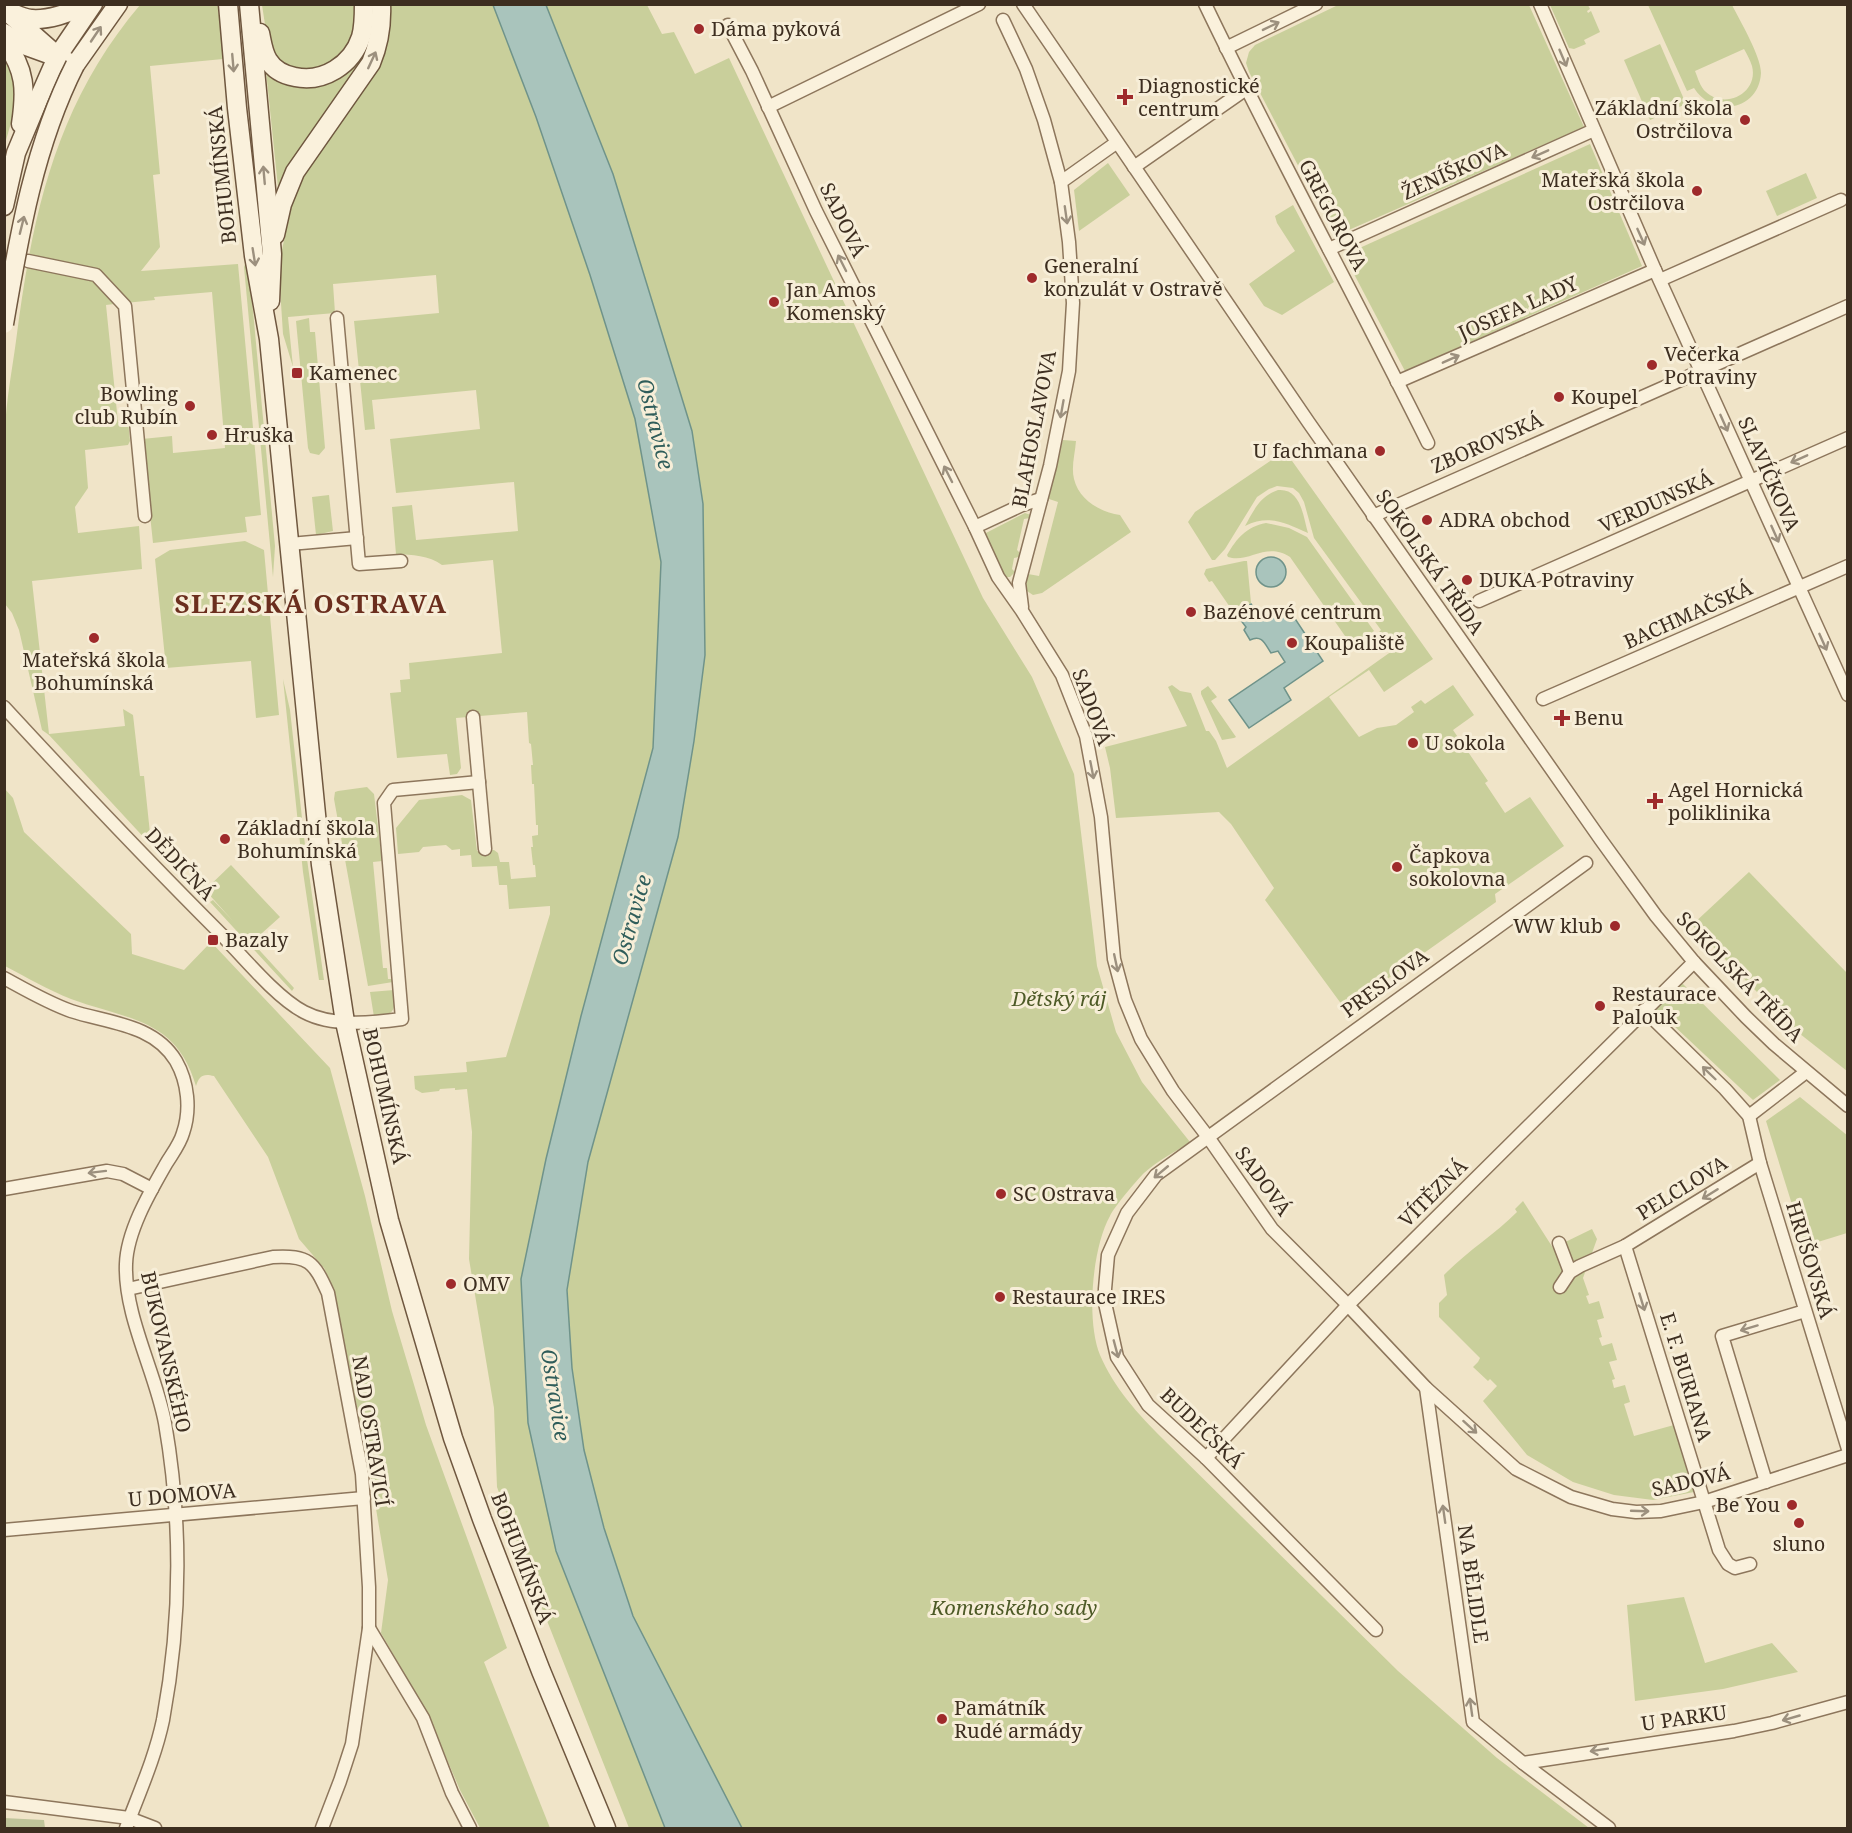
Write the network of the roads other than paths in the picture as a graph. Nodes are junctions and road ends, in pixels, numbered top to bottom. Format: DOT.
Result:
graph roads {
  1 [pos="82,4"];
  2 [pos="93,4"];
  3 [pos="118,4"];
  4 [pos="228,4"];
  5 [pos="249,4"];
  6 [pos="254,4"];
  7 [pos="364,4"];
  8 [pos="381,4"];
  9 [pos="979,4"];
  10 [pos="1023,4"];
  11 [pos="1205,4"];
  12 [pos="1316,4"];
  13 [pos="1540,4"];
  14 [pos="5,10"];
  15 [pos="1003,20"];
  16 [pos="728,25"];
  17 [pos="4,33"];
  18 [pos="4,41"];
  19 [pos="1226,48"];
  20 [pos="57,57"];
  21 [pos="75,65"];
  22 [pos="1246,89"];
  23 [pos="768,106"];
  24 [pos="1594,130"];
  25 [pos="1116,143"];
  26 [pos="16,153"];
  27 [pos="1134,167"];
  28 [pos="1061,182"];
  29 [pos="1841,200"];
  30 [pos="4,206"];
  31 [pos="1329,249"];
  32 [pos="272,254"];
  33 [pos="27,261"];
  34 [pos="1658,275"];
  35 [pos="1848,306"];
  36 [pos="337,318"];
  37 [pos="4,324"];
  38 [pos="269,339"];
  39 [pos="1700,370"];
  40 [pos="1397,382"];
  41 [pos="1848,438"];
  42 [pos="1428,443"];
  43 [pos="1751,481"];
  44 [pos="1041,499"];
  45 [pos="145,516"];
  46 [pos="1373,516"];
  47 [pos="975,527"];
  48 [pos="357,538"];
  49 [pos="290,544"];
  50 [pos="401,561"];
  51 [pos="1848,566"];
  52 [pos="1799,588"];
  53 [pos="1479,601"];
  54 [pos="1022,611"];
  55 [pos="1848,695"];
  56 [pos="1544,699"];
  57 [pos="4,707"];
  58 [pos="473,717"];
  59 [pos="479,782"];
  60 [pos="485,849"];
  61 [pos="1586,863"];
  62 [pos="1694,962"];
  63 [pos="4,978"];
  64 [pos="1644,1010"];
  65 [pos="345,1022"];
  66 [pos="1806,1072"];
  67 [pos="1848,1106"];
  68 [pos="1749,1116"];
  69 [pos="1208,1137"];
  70 [pos="1760,1163"];
  71 [pos="4,1189"];
  72 [pos="152,1189"];
  73 [pos="1559,1243"];
  74 [pos="1625,1246"];
  75 [pos="1570,1272"];
  76 [pos="1560,1287"];
  77 [pos="128,1289"];
  78 [pos="1348,1305"];
  79 [pos="1805,1311"];
  80 [pos="1426,1388"];
  81 [pos="1848,1449"];
  82 [pos="1848,1455"];
  83 [pos="1206,1458"];
  84 [pos="1766,1482"];
  85 [pos="363,1498"];
  86 [pos="1704,1502"];
  87 [pos="177,1515"];
  88 [pos="4,1530"];
  89 [pos="1750,1564"];
  90 [pos="369,1628"];
  91 [pos="1376,1630"];
  92 [pos="1848,1702"];
  93 [pos="1523,1762"];
  94 [pos="4,1802"];
  95 [pos="127,1823"];
  96 [pos="155,1828"];
  97 [pos="322,1828"];
  98 [pos="470,1828"];
  99 [pos="606,1828"];
  100 [pos="1609,1828"];
  1 -- 14 [label="main road"];
  2 -- 20 [label="main road"];
  21 -- 3 [label="main road, one-way"];
  4 -- 38 [label="main road, BOHUMÍNSKÁ, one-way"];
  32 -- 5 [label="main road, BOHUMÍNSKÁ, one-way"];
  6 -- 7 [label="main road"];
  32 -- 8 [label="main road, one-way"];
  9 -- 23 [label="street"];
  10 -- 25 [label="street, SOKOLSKÁ TŘÍDA"];
  11 -- 19 [label="street, GREGOROVA"];
  19 -- 12 [label="street, one-way"];
  13 -- 24 [label="street, SLAVÍČKOVA, one-way"];
  14 -- 20 [label="main road"];
  15 -- 28 [label="street, BLAHOSLAVOVA"];
  16 -- 23 [label="street, SADOVÁ"];
  17 -- 20 [label="main road"];
  18 -- 26 [label="main road"];
  19 -- 22 [label="street, GREGOROVA"];
  20 -- 21 [label="main road"];
  20 -- 26 [label="main road"];
  37 -- 21 [label="main road, one-way, bridge"];
  22 -- 27 [label="street"];
  22 -- 31 [label="street, GREGOROVA"];
  47 -- 23 [label="street, SADOVÁ, one-way"];
  24 -- 31 [label="street, ŽENÍŠKOVA, one-way"];
  24 -- 34 [label="street, SLAVÍČKOVA, one-way"];
  25 -- 27 [label="street, SOKOLSKÁ TŘÍDA"];
  25 -- 28 [label="street"];
  26 -- 30 [label="main road"];
  27 -- 46 [label="street, SOKOLSKÁ TŘÍDA"];
  28 -- 44 [label="street, BLAHOSLAVOVA, one-way"];
  29 -- 34 [label="street, JOSEFA LADY"];
  31 -- 40 [label="street, GREGOROVA"];
  32 -- 38 [label="main road, BOHUMÍNSKÁ"];
  33 -- 45 [label="street"];
  34 -- 39 [label="street, SLAVÍČKOVA"];
  40 -- 34 [label="street, JOSEFA LADY, one-way"];
  35 -- 39 [label="street, ZBOROVSKÁ"];
  36 -- 48 [label="street"];
  38 -- 49 [label="main road, BOHUMÍNSKÁ"];
  39 -- 43 [label="street, SLAVÍČKOVA, one-way"];
  39 -- 46 [label="street, ZBOROVSKÁ"];
  40 -- 42 [label="street, GREGOROVA"];
  41 -- 43 [label="street, VERDUNSKÁ, one-way"];
  43 -- 52 [label="street, SLAVÍČKOVA, one-way"];
  43 -- 53 [label="street, VERDUNSKÁ"];
  44 -- 47 [label="street"];
  44 -- 54 [label="street, BLAHOSLAVOVA"];
  46 -- 62 [label="street, SOKOLSKÁ TŘÍDA"];
  47 -- 54 [label="street, SADOVÁ"];
  48 -- 49 [label="street"];
  48 -- 50 [label="street"];
  49 -- 65 [label="main road, BOHUMÍNSKÁ"];
  51 -- 52 [label="street, BACHMAČSKÁ"];
  52 -- 55 [label="street, SLAVÍČKOVA, one-way"];
  52 -- 56 [label="street, BACHMAČSKÁ"];
  54 -- 69 [label="street, SADOVÁ, one-way"];
  57 -- 65 [label="street, DĚDIČNÁ"];
  58 -- 59 [label="street"];
  59 -- 60 [label="street"];
  59 -- 65 [label="street, DĚDIČNÁ"];
  61 -- 69 [label="street, PRESLOVA"];
  62 -- 64 [label="street, VÍTĚZNÁ"];
  62 -- 66 [label="street, SOKOLSKÁ TŘÍDA"];
  63 -- 72 [label="street, BUKOVANSKÉHO"];
  68 -- 64 [label="street, one-way"];
  64 -- 78 [label="street, VÍTĚZNÁ"];
  65 -- 99 [label="main road, BOHUMÍNSKÁ"];
  66 -- 67 [label="street, SOKOLSKÁ TŘÍDA"];
  66 -- 68 [label="street"];
  68 -- 70 [label="street, HRUŠOVSKÁ"];
  69 -- 78 [label="street, SADOVÁ"];
  69 -- 83 [label="street, BUDEČSKÁ, one-way"];
  70 -- 74 [label="street, PELCLOVA, one-way"];
  70 -- 79 [label="street, HRUŠOVSKÁ"];
  72 -- 71 [label="street, one-way"];
  72 -- 77 [label="street, BUKOVANSKÉHO"];
  73 -- 75 [label="street"];
  74 -- 75 [label="street"];
  74 -- 86 [label="street, E. F. BURIANA, one-way"];
  75 -- 76 [label="street"];
  77 -- 85 [label="street, NAD OSTRAVICÍ"];
  77 -- 87 [label="street, BUKOVANSKÉHO"];
  78 -- 80 [label="street, SADOVÁ"];
  78 -- 83 [label="street, VÍTĚZNÁ"];
  79 -- 81 [label="street, HRUŠOVSKÁ"];
  79 -- 84 [label="street, one-way"];
  80 -- 86 [label="street, SADOVÁ, one-way"];
  93 -- 80 [label="street, NA BĚLIDLE, one-way"];
  82 -- 84 [label="street, SADOVÁ"];
  83 -- 91 [label="street, BUDEČSKÁ"];
  84 -- 86 [label="street, SADOVÁ"];
  85 -- 87 [label="street, U DOMOVA"];
  85 -- 90 [label="street, NAD OSTRAVICÍ"];
  86 -- 89 [label="street, E. F. BURIANA"];
  87 -- 88 [label="street, U DOMOVA"];
  87 -- 95 [label="street, BUKOVANSKÉHO"];
  90 -- 97 [label="street, NAD OSTRAVICÍ"];
  90 -- 98 [label="street"];
  92 -- 93 [label="street, U PARKU, one-way"];
  93 -- 100 [label="street, NA BĚLIDLE"];
  94 -- 95 [label="street"];
  95 -- 96 [label="street"];
}
